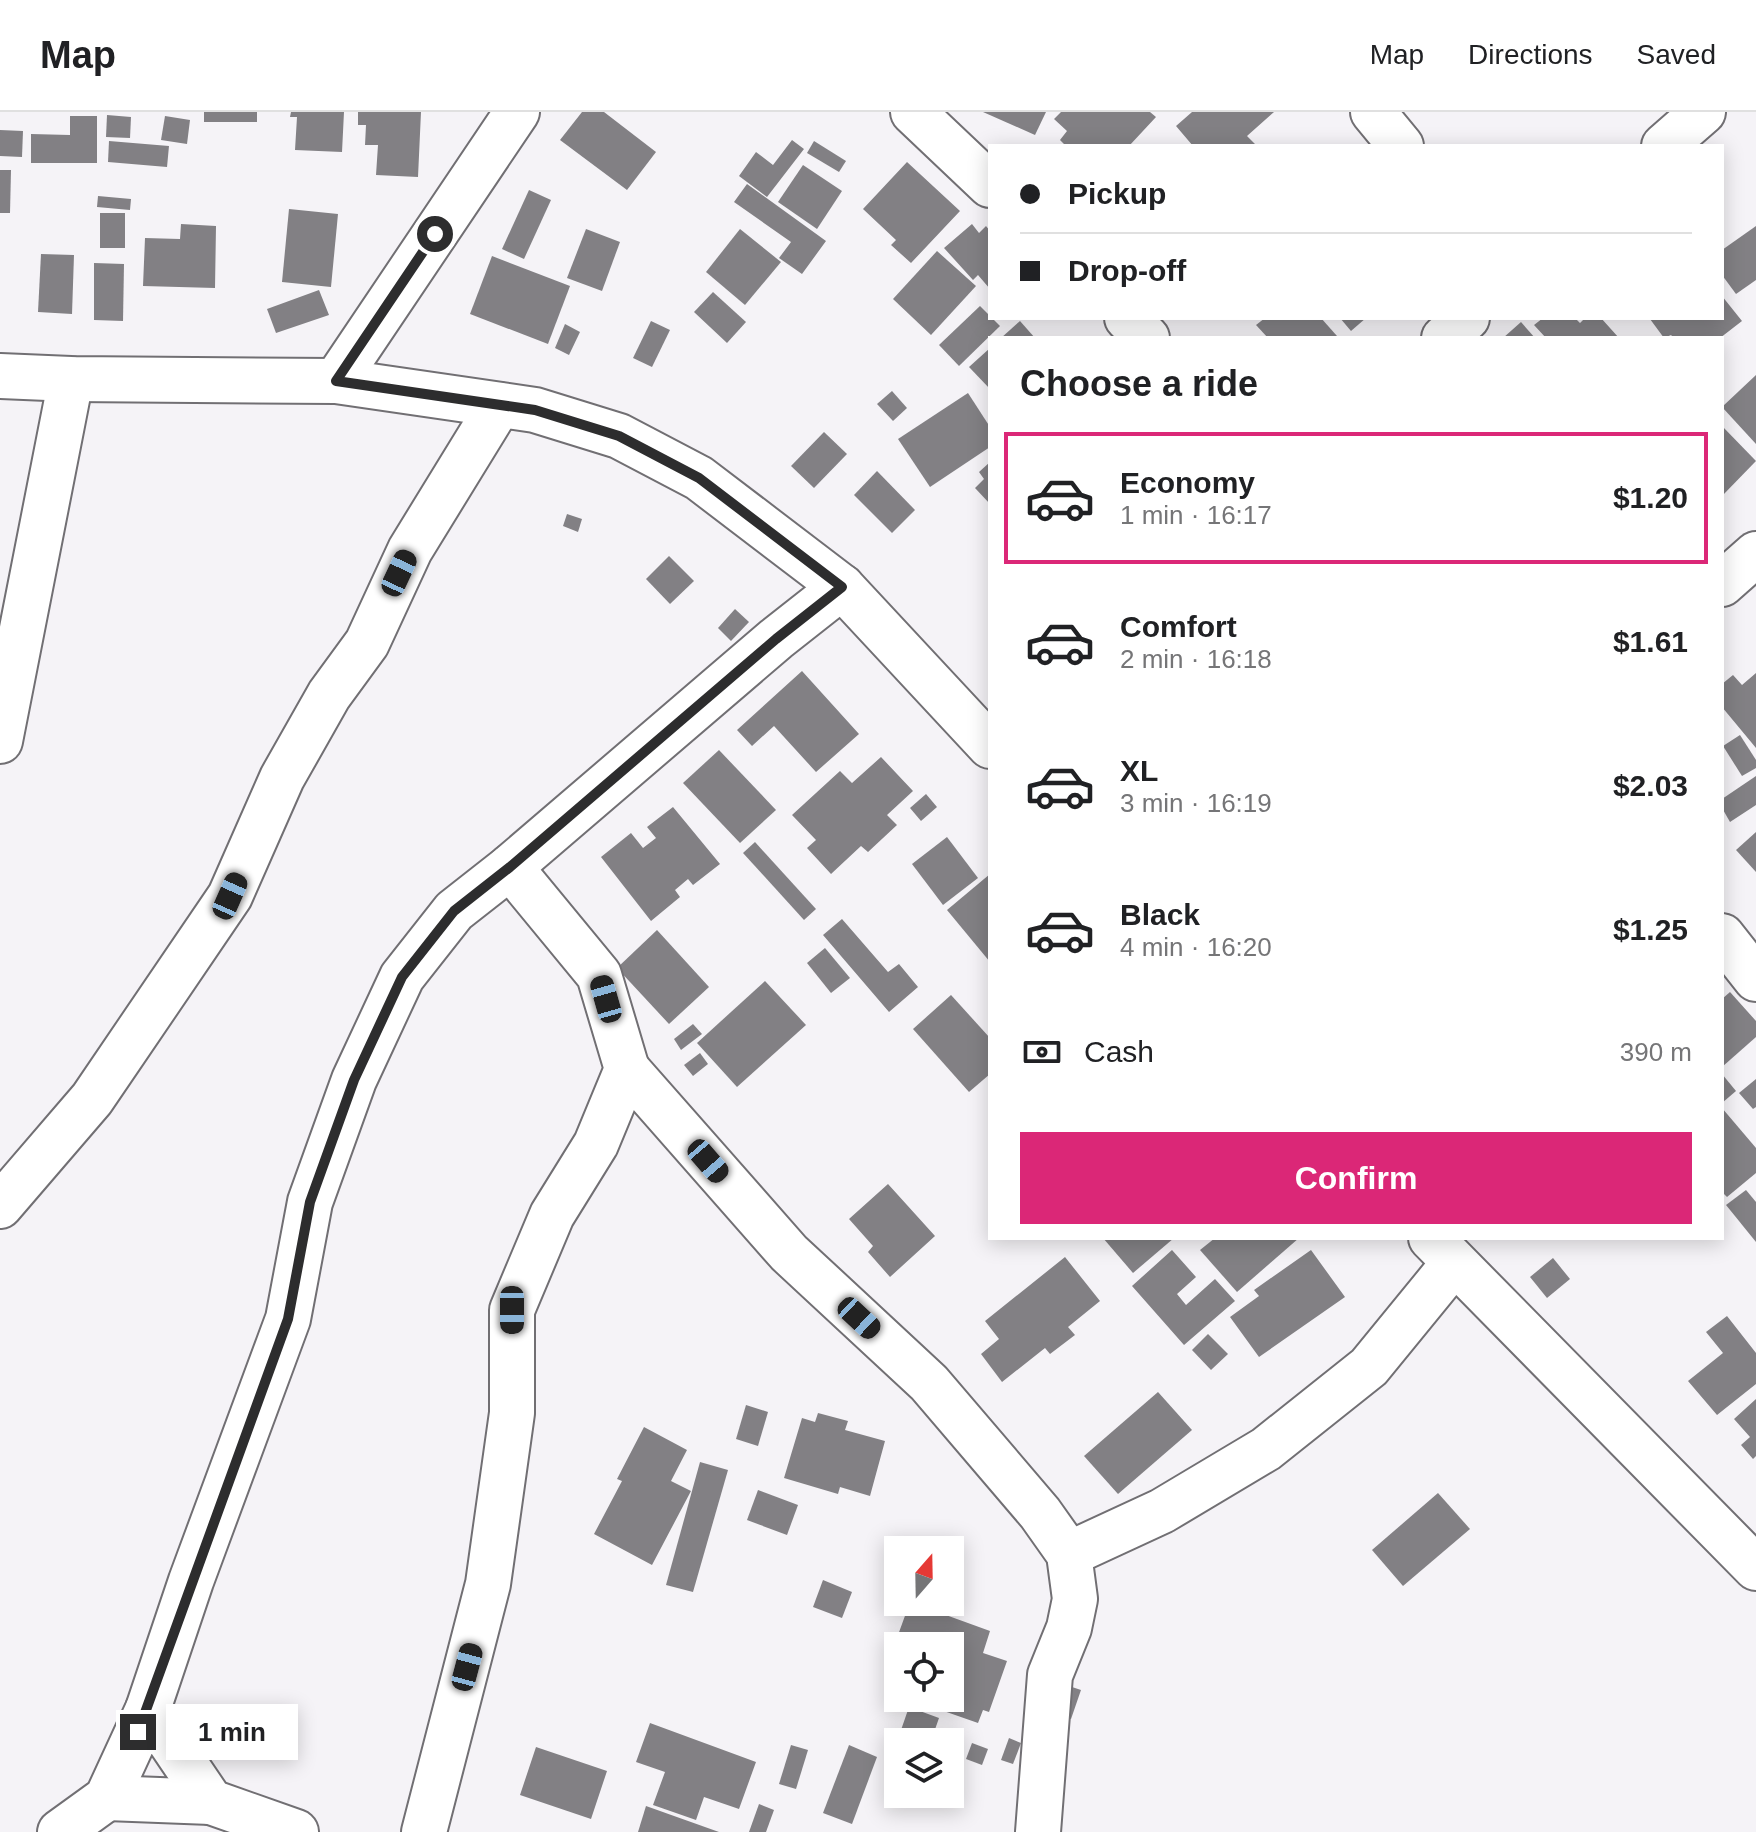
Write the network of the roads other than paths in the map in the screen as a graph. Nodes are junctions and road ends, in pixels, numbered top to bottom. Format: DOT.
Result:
graph roads {
  1 [pos="517,112"];
  2 [pos="913,112"];
  3 [pos="1373,112"];
  4 [pos="1703,112"];
  5 [pos="1399,144"];
  6 [pos="1666,144"];
  7 [pos="988,183"];
  8 [pos="1129,320"];
  9 [pos="1465,320"];
  10 [pos="1145,336"];
  11 [pos="1446,336"];
  12 [pos="0,376"];
  13 [pos="71,379"];
  14 [pos="336,381"];
  15 [pos="499,405"];
  16 [pos="1756,554"];
  17 [pos="1724,582"];
  18 [pos="842,587"];
  19 [pos="983,725"];
  20 [pos="0,741"];
  21 [pos="510,867"];
  22 [pos="1724,939"];
  23 [pos="1756,979"];
  24 [pos="627,1069"];
  25 [pos="0,1206"];
  26 [pos="1442,1250"];
  27 [pos="1069,1554"];
  28 [pos="1756,1568"];
  29 [pos="148,1709"];
  30 [pos="107,1798"];
  31 [pos="211,1802"];
  32 [pos="60,1832"];
  33 [pos="296,1832"];
  34 [pos="424,1832"];
  35 [pos="1038,1832"];
  1 -- 14 [label="street"];
  2 -- 7 [label="street"];
  3 -- 5 [label="street"];
  4 -- 6 [label="street"];
  8 -- 10 [label="street"];
  9 -- 11 [label="street"];
  12 -- 13 [label="street"];
  13 -- 14 [label="street"];
  13 -- 20 [label="street"];
  14 -- 15 [label="street"];
  15 -- 18 [label="street"];
  15 -- 25 [label="street"];
  16 -- 17 [label="street"];
  18 -- 19 [label="street"];
  18 -- 21 [label="street"];
  21 -- 24 [label="street"];
  21 -- 29 [label="street"];
  22 -- 23 [label="street"];
  24 -- 27 [label="street"];
  24 -- 34 [label="street"];
  26 -- 27 [label="street"];
  26 -- 28 [label="street"];
  27 -- 35 [label="street"];
  29 -- 30 [label="street"];
  29 -- 31 [label="street"];
  30 -- 31 [label="street"];
  30 -- 32 [label="street"];
  31 -- 33 [label="street"];
}
